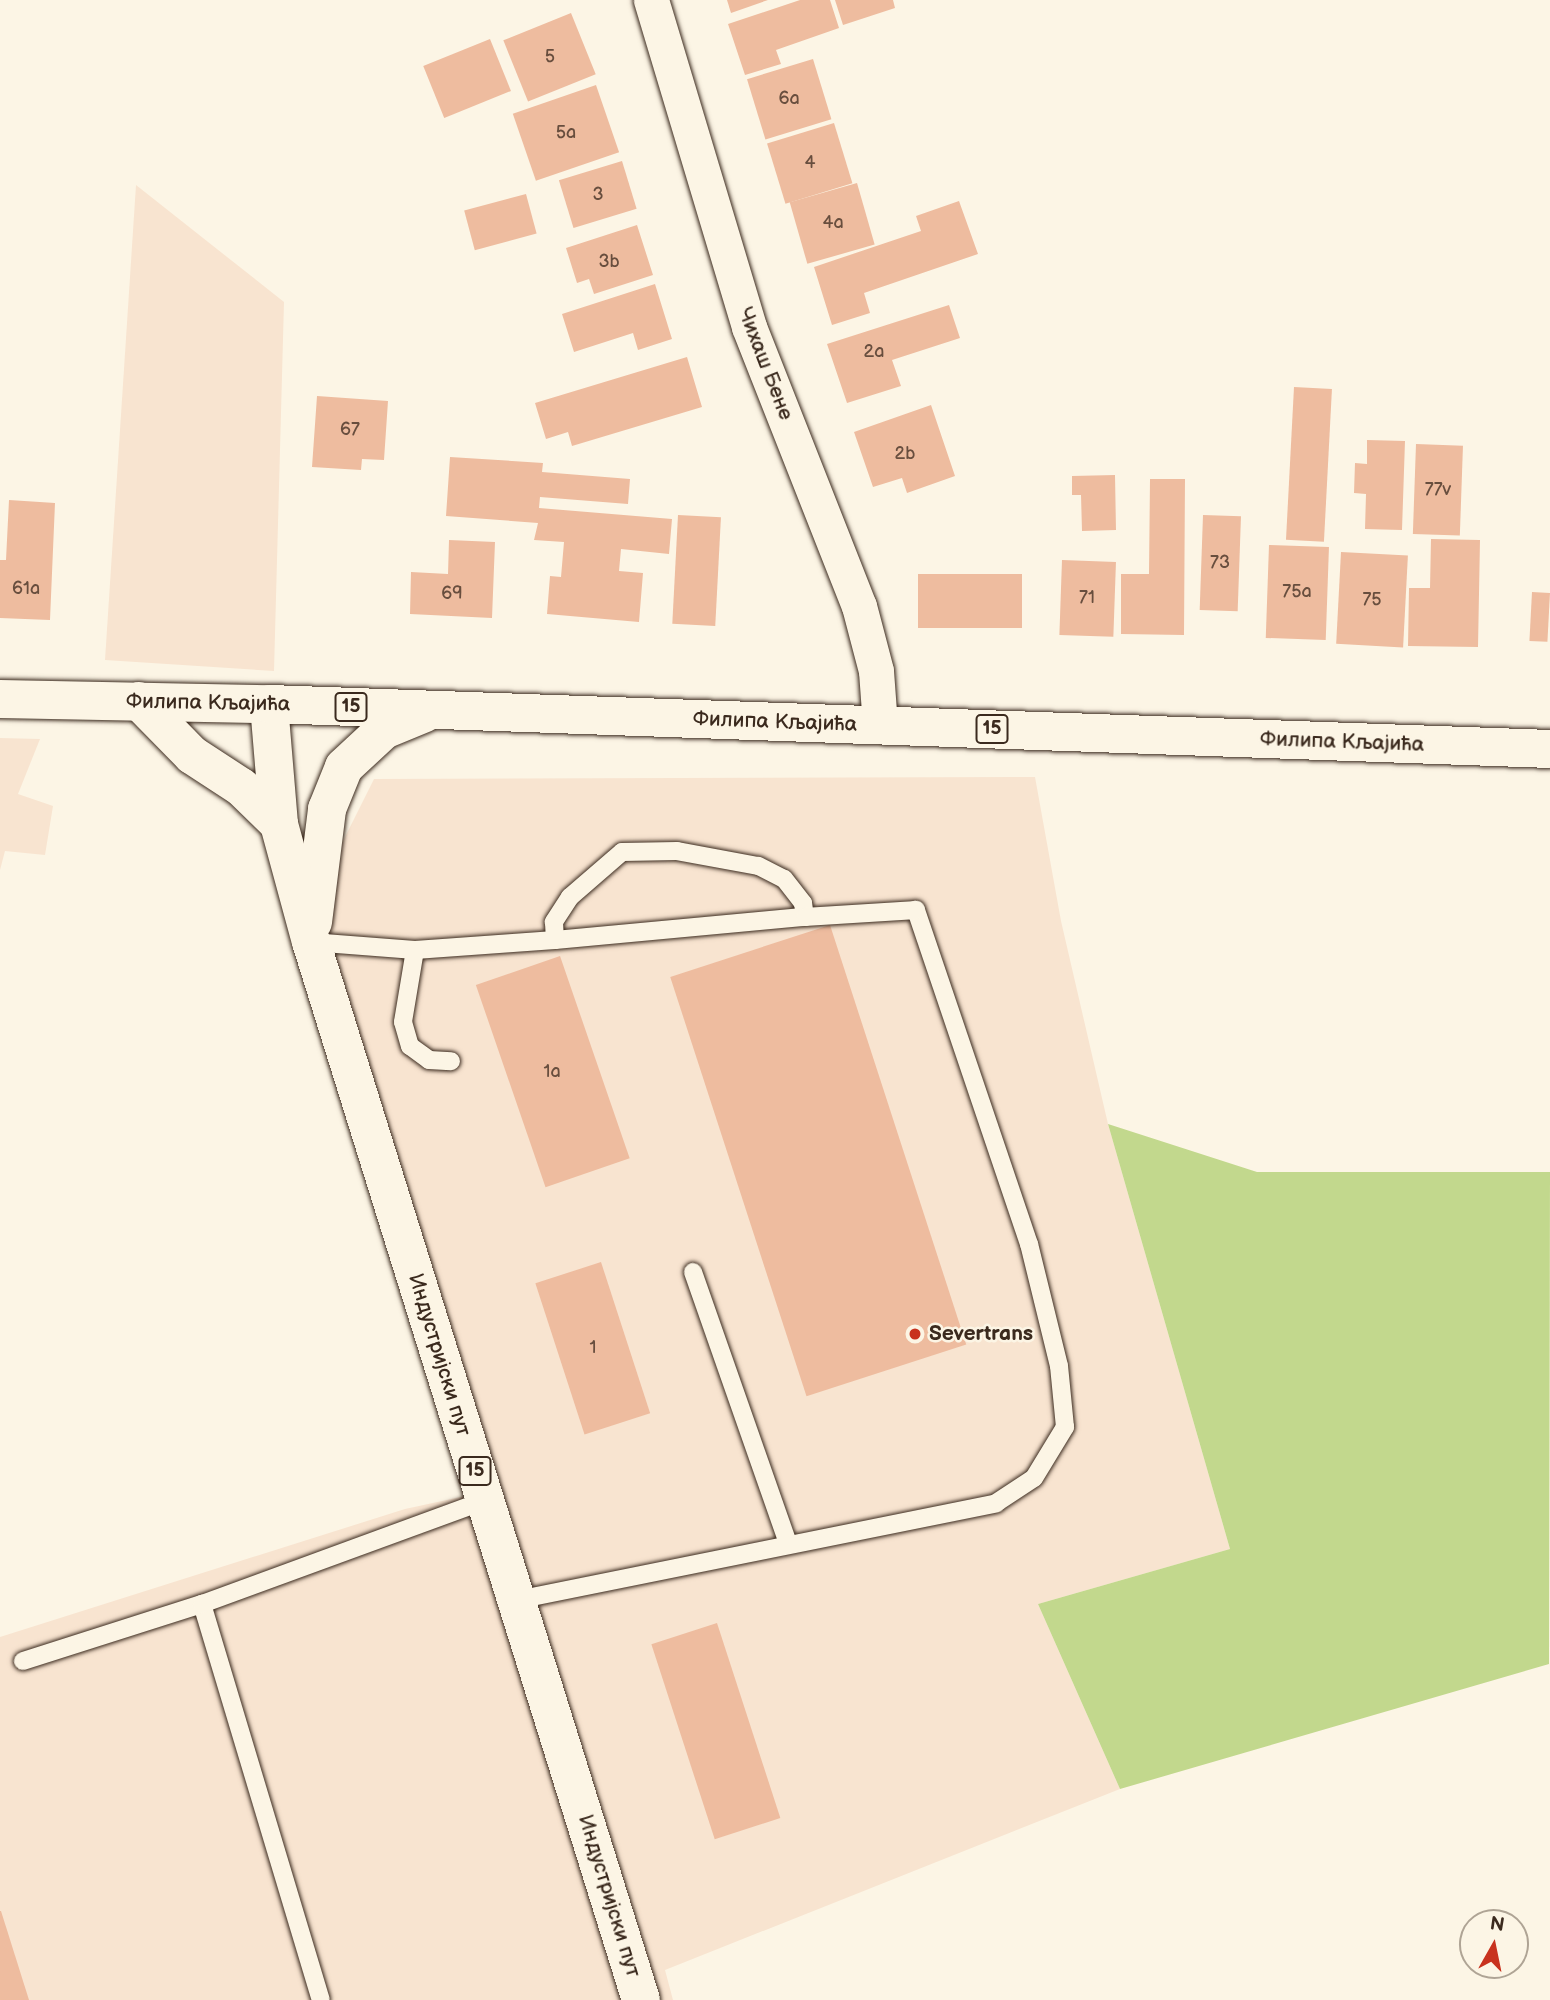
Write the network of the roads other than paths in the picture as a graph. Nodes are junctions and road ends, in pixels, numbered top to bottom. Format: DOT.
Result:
graph roads {
  1 [pos="651,0"];
  2 [pos="0,699"];
  3 [pos="139,701"];
  4 [pos="269,704"];
  5 [pos="434,710"];
  6 [pos="880,726"];
  7 [pos="1550,749"];
  8 [pos="279,824"];
  9 [pos="805,917"];
  10 [pos="555,940"];
  11 [pos="311,942"];
  12 [pos="415,950"];
  13 [pos="450,1060"];
  14 [pos="693,1272"];
  15 [pos="484,1500"];
  16 [pos="787,1541"];
  17 [pos="517,1600"];
  18 [pos="202,1604"];
  19 [pos="23,1661"];
  20 [pos="321,2000"];
  21 [pos="641,2000"];
  1 -- 6 [label="street, Чихаш Бене"];
  2 -- 3 [label="main road, Филипа Кљајића"];
  3 -- 4 [label="main road, Филипа Кљајића"];
  3 -- 8 [label="main road"];
  4 -- 5 [label="main road, Филипа Кљајића / 15"];
  4 -- 8 [label="main road, Индустријски пут / 15"];
  5 -- 6 [label="main road, Филипа Кљајића / 15"];
  5 -- 11 [label="main road"];
  6 -- 7 [label="main road, Филипа Кљајића / 15"];
  8 -- 11 [label="main road, Индустријски пут / 15"];
  9 -- 10 [label="lane"];
  9 -- 10 [label="lane"];
  9 -- 16 [label="lane"];
  10 -- 12 [label="lane"];
  11 -- 12 [label="lane"];
  11 -- 15 [label="main road, Индустријски пут / 15"];
  12 -- 13 [label="lane"];
  14 -- 16 [label="lane"];
  15 -- 17 [label="main road, Индустријски пут / 15"];
  15 -- 18 [label="lane"];
  16 -- 17 [label="lane"];
  17 -- 21 [label="main road, Индустријски пут / 15"];
  18 -- 19 [label="lane"];
  18 -- 20 [label="lane"];
}
